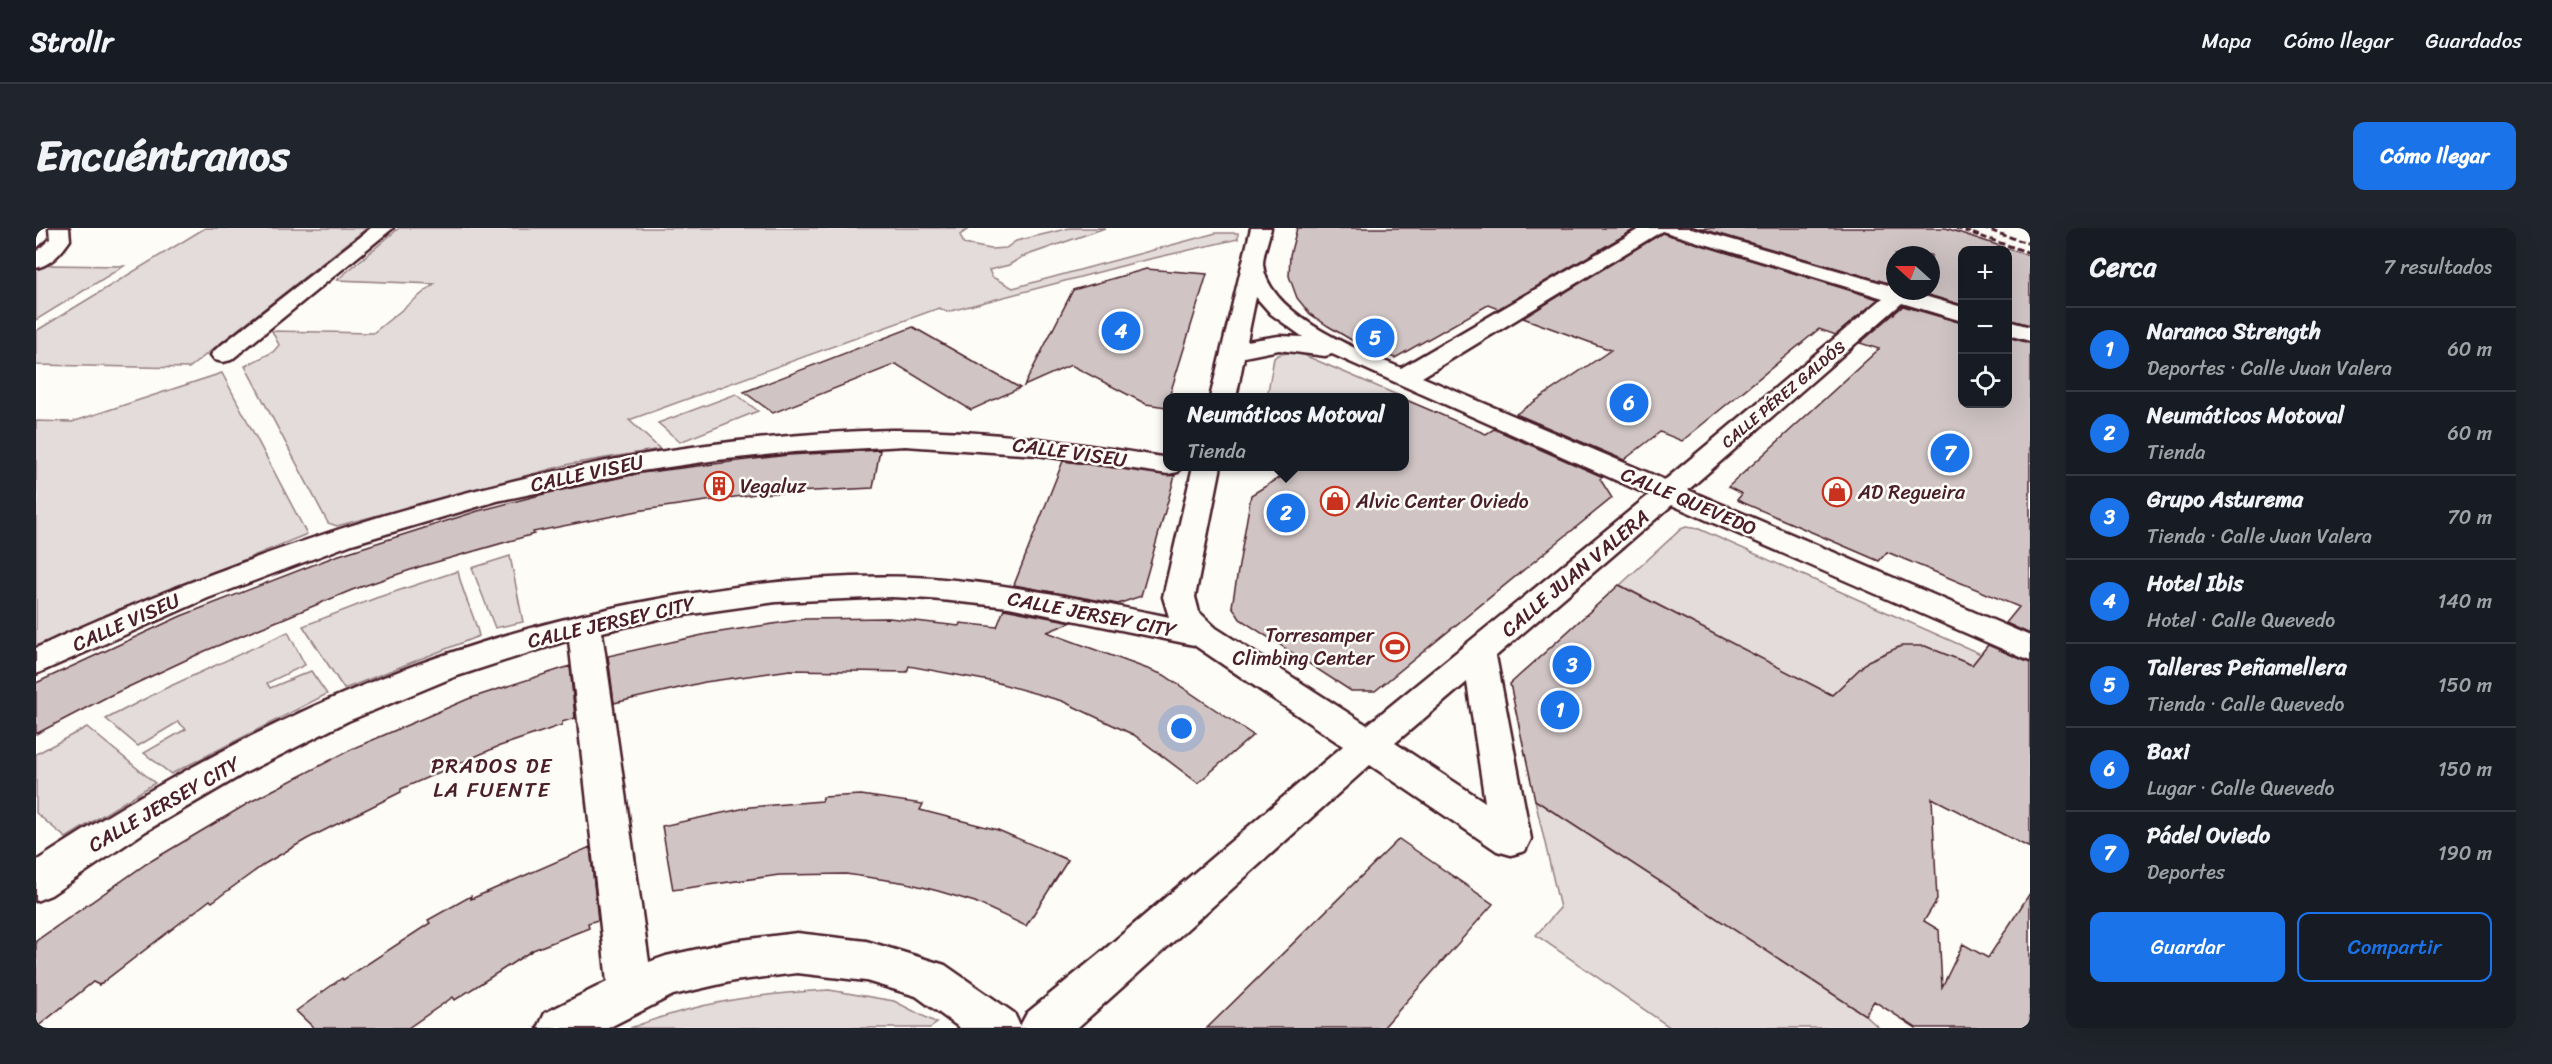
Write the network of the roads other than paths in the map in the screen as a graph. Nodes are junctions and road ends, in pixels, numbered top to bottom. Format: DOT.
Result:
graph roads {
  1 [pos="59,228"];
  2 [pos="383,228"];
  3 [pos="1655,228"];
  4 [pos="1670,228"];
  5 [pos="1262,230"];
  6 [pos="36,262"];
  7 [pos="1252,264"];
  8 [pos="1886,292"];
  9 [pos="1894,300"];
  10 [pos="1913,300"];
  11 [pos="1958,313"];
  12 [pos="2012,329"];
  13 [pos="2030,334"];
  14 [pos="1233,353"];
  15 [pos="1348,354"];
  16 [pos="224,355"];
  17 [pos="1402,378"];
  18 [pos="1224,393"];
  19 [pos="1163,465"];
  20 [pos="1206,471"];
  21 [pos="1670,493"];
  22 [pos="584,624"];
  23 [pos="1204,636"];
  24 [pos="2030,649"];
  25 [pos="1479,653"];
  26 [pos="36,662"];
  27 [pos="1368,745"];
  28 [pos="36,882"];
  29 [pos="631,992"];
  30 [pos="561,1028"];
  31 [pos="998,1028"];
  32 [pos="1043,1028"];
  1 -- 6 [label="street"];
  2 -- 16 [label="street"];
  3 -- 17 [label="street"];
  4 -- 8 [label="street"];
  5 -- 7 [label="street"];
  7 -- 14 [label="street"];
  7 -- 15 [label="street, CALLE QUEVEDO"];
  9 -- 21 [label="street, CALLE PÉREZ GALDÓS"];
  10 -- 11 [label="street"];
  12 -- 13 [label="street"];
  14 -- 15 [label="street, CALLE QUEVEDO"];
  14 -- 18 [label="street"];
  15 -- 17 [label="street, CALLE QUEVEDO"];
  17 -- 21 [label="street, CALLE QUEVEDO"];
  19 -- 26 [label="street, CALLE VISEU"];
  20 -- 23 [label="street"];
  21 -- 24 [label="street, CALLE QUEVEDO"];
  21 -- 25 [label="street, CALLE JUAN VALERA"];
  22 -- 23 [label="street, CALLE JERSEY CITY"];
  22 -- 28 [label="street, CALLE JERSEY CITY"];
  22 -- 29 [label="street"];
  23 -- 27 [label="street"];
  25 -- 27 [label="street, CALLE JUAN VALERA"];
  25 -- 27 [label="street"];
  27 -- 32 [label="street, CALLE JUAN VALERA"];
  29 -- 30 [label="street"];
  29 -- 31 [label="street"];
}
